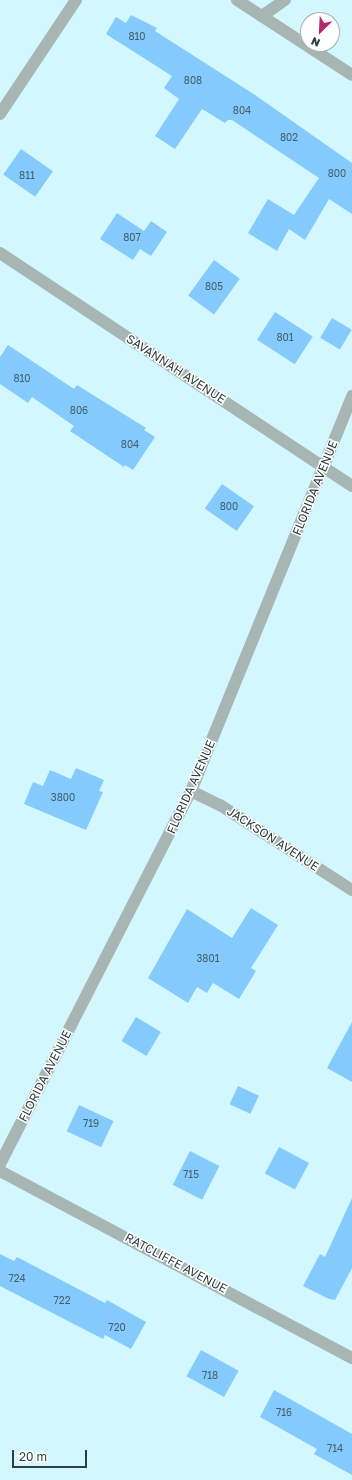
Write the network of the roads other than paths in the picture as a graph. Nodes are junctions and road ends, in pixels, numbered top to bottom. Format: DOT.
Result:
graph roads {
  1 [pos="76,0"];
  2 [pos="237,0"];
  3 [pos="285,0"];
  4 [pos="262,16"];
  5 [pos="352,75"];
  6 [pos="0,114"];
  7 [pos="0,252"];
  8 [pos="352,396"];
  9 [pos="324,467"];
  10 [pos="352,486"];
  11 [pos="191,791"];
  12 [pos="352,890"];
  13 [pos="0,1164"];
  14 [pos="0,1171"];
  15 [pos="352,1358"];
  1 -- 6 [label="street"];
  2 -- 4 [label="street"];
  3 -- 4 [label="street"];
  4 -- 5 [label="street"];
  7 -- 9 [label="street, SAVANNAH AVENUE"];
  8 -- 9 [label="street, FLORIDA AVENUE"];
  9 -- 10 [label="street, SAVANNAH AVENUE"];
  9 -- 11 [label="street, FLORIDA AVENUE"];
  11 -- 12 [label="street, JACKSON AVENUE"];
  11 -- 13 [label="street, FLORIDA AVENUE"];
  14 -- 15 [label="street, RATCLIFFE AVENUE"];
}
